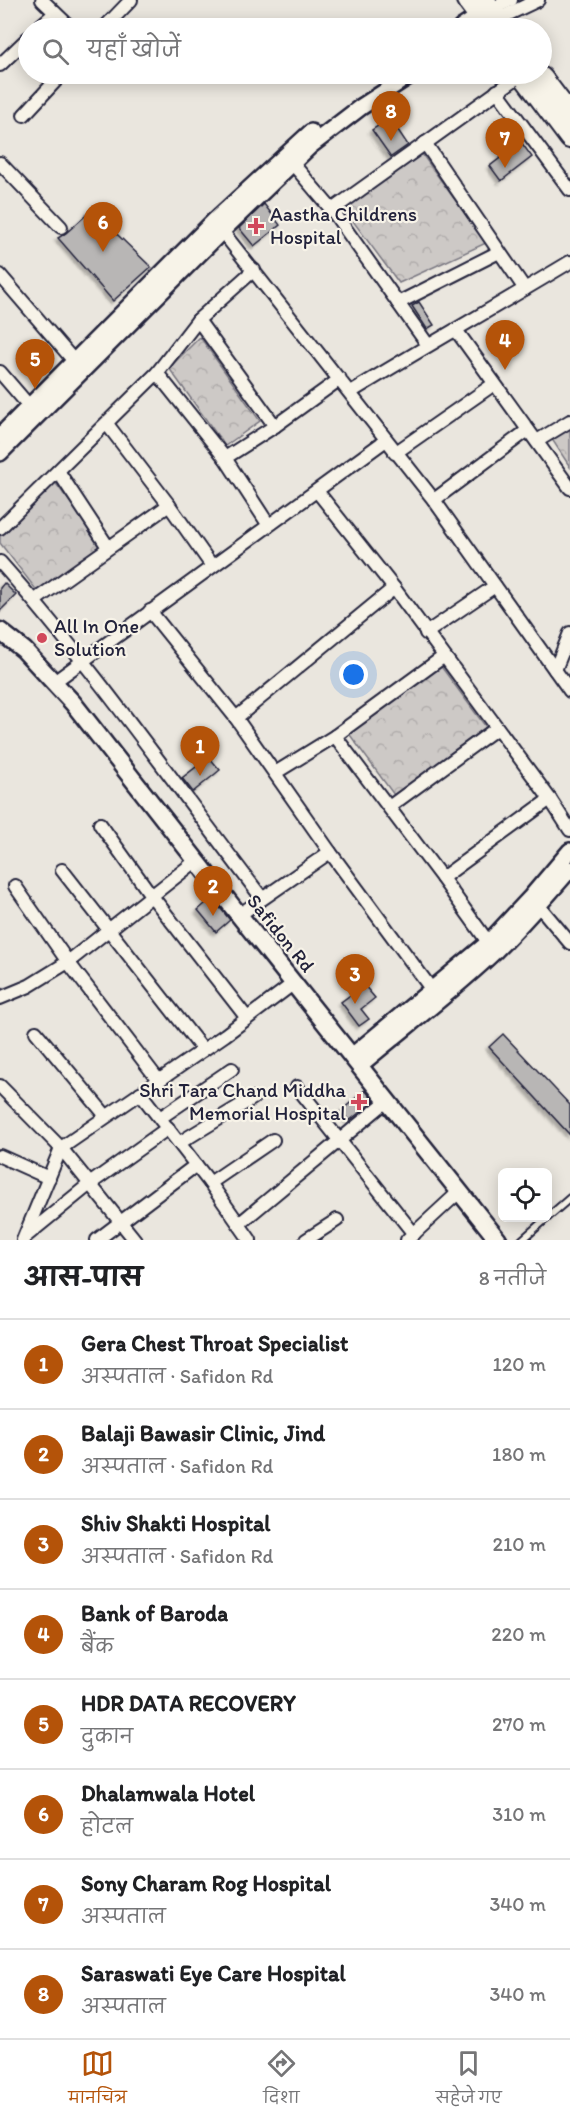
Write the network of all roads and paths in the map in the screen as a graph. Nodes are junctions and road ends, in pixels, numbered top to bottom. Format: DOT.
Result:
graph roads {
  1 [pos="42,0"];
  2 [pos="131,0"];
  3 [pos="467,0"];
  4 [pos="511,0"];
  5 [pos="538,0"];
  6 [pos="55,13"];
  7 [pos="49,18"];
  8 [pos="60,18"];
  9 [pos="114,18"];
  10 [pos="488,18"];
  11 [pos="492,18"];
  12 [pos="495,18"];
  13 [pos="18,48"];
  14 [pos="0,65"];
  15 [pos="53,84"];
  16 [pos="378,84"];
  17 [pos="397,84"];
  18 [pos="507,84"];
  19 [pos="530,84"];
  20 [pos="548,84"];
  21 [pos="497,91"];
  22 [pos="568,108"];
  23 [pos="24,116"];
  24 [pos="570,138"];
  25 [pos="425,143"];
  26 [pos="288,159"];
  27 [pos="0,163"];
  28 [pos="570,190"];
  29 [pos="332,210"];
  30 [pos="218,226"];
  31 [pos="61,227"];
  32 [pos="500,252"];
  33 [pos="570,262"];
  34 [pos="254,270"];
  35 [pos="0,274"];
  36 [pos="525,290"];
  37 [pos="398,303"];
  38 [pos="198,320"];
  39 [pos="456,330"];
  40 [pos="428,345"];
  41 [pos="79,367"];
  42 [pos="0,372"];
  43 [pos="157,373"];
  44 [pos="340,379"];
  45 [pos="494,384"];
  46 [pos="351,392"];
  47 [pos="30,407"];
  48 [pos="570,421"];
  49 [pos="107,424"];
  50 [pos="275,426"];
  51 [pos="528,430"];
  52 [pos="0,436"];
  53 [pos="386,440"];
  54 [pos="537,441"];
  55 [pos="0,453"];
  56 [pos="396,453"];
  57 [pos="225,458"];
  58 [pos="58,471"];
  59 [pos="570,488"];
  60 [pos="317,491"];
  61 [pos="434,500"];
  62 [pos="169,505"];
  63 [pos="268,524"];
  64 [pos="0,528"];
  65 [pos="108,547"];
  66 [pos="0,562"];
  67 [pos="212,566"];
  68 [pos="495,586"];
  69 [pos="394,588"];
  70 [pos="34,601"];
  71 [pos="150,611"];
  72 [pos="0,631"];
  73 [pos="426,633"];
  74 [pos="570,633"];
  75 [pos="443,657"];
  76 [pos="81,661"];
  77 [pos="555,670"];
  78 [pos="54,682"];
  79 [pos="570,691"];
  80 [pos="236,718"];
  81 [pos="497,728"];
  82 [pos="335,735"];
  83 [pos="275,773"];
  84 [pos="550,799"];
  85 [pos="389,807"];
  86 [pos="100,824"];
  87 [pos="570,830"];
  88 [pos="570,851"];
  89 [pos="330,852"];
  90 [pos="196,860"];
  91 [pos="570,869"];
  92 [pos="62,870"];
  93 [pos="442,878"];
  94 [pos="15,886"];
  95 [pos="151,895"];
  96 [pos="262,898"];
  97 [pos="535,901"];
  98 [pos="239,915"];
  99 [pos="107,930"];
  100 [pos="570,943"];
  101 [pos="491,947"];
  102 [pos="68,962"];
  103 [pos="294,983"];
  104 [pos="432,990"];
  105 [pos="0,998"];
  106 [pos="247,1018"];
  107 [pos="36,1032"];
  108 [pos="203,1050"];
  109 [pos="356,1060"];
  110 [pos="232,1069"];
  111 [pos="159,1081"];
  112 [pos="0,1086"];
  113 [pos="297,1087"];
  114 [pos="140,1094"];
  115 [pos="253,1098"];
  116 [pos="388,1100"];
  117 [pos="106,1116"];
  118 [pos="160,1118"];
  119 [pos="168,1128"];
  120 [pos="273,1140"];
  121 [pos="339,1142"];
  122 [pos="180,1143"];
  123 [pos="61,1148"];
  124 [pos="0,1156"];
  125 [pos="196,1165"];
  126 [pos="49,1178"];
  127 [pos="91,1183"];
  128 [pos="210,1183"];
  129 [pos="459,1191"];
  130 [pos="570,1198"];
  131 [pos="552,1213"];
  132 [pos="338,1220"];
  133 [pos="120,1222"];
  134 [pos="542,1222"];
  135 [pos="239,1224"];
  136 [pos="410,1237"];
  137 [pos="23,1239"];
  138 [pos="97,1240"];
  139 [pos="135,1240"];
  140 [pos="250,1240"];
  141 [pos="306,1240"];
  142 [pos="498,1240"];
  143 [pos="522,1240"];
  1 -- 6 [label="street"];
  2 -- 9 [label="street"];
  3 -- 10 [label="highway"];
  4 -- 11 [label="street"];
  5 -- 12 [label="street"];
  6 -- 7 [label="street"];
  6 -- 8 [label="street"];
  13 -- 14 [label="street"];
  15 -- 23 [label="street"];
  16 -- 26 [label="street"];
  17 -- 26 [label="street"];
  18 -- 21 [label="street"];
  19 -- 24 [label="highway"];
  20 -- 22 [label="highway"];
  21 -- 25 [label="street"];
  21 -- 28 [label="street"];
  25 -- 29 [label="street"];
  25 -- 32 [label="street"];
  26 -- 29 [label="street"];
  26 -- 30 [label="street"];
  27 -- 31 [label="street"];
  29 -- 37 [label="street"];
  30 -- 34 [label="street"];
  30 -- 41 [label="street"];
  32 -- 36 [label="street"];
  32 -- 37 [label="street"];
  33 -- 36 [label="street"];
  34 -- 38 [label="street"];
  34 -- 44 [label="street"];
  35 -- 41 [label="street"];
  36 -- 39 [label="street"];
  37 -- 40 [label="street"];
  38 -- 43 [label="street"];
  38 -- 50 [label="street"];
  39 -- 40 [label="street"];
  39 -- 45 [label="street"];
  40 -- 46 [label="street"];
  41 -- 47 [label="street"];
  41 -- 55 [label="street"];
  42 -- 47 [label="street"];
  43 -- 49 [label="street"];
  43 -- 57 [label="street"];
  44 -- 46 [label="street"];
  44 -- 50 [label="street"];
  45 -- 51 [label="street"];
  45 -- 56 [label="street"];
  46 -- 53 [label="street"];
  47 -- 52 [label="street"];
  48 -- 54 [label="street"];
  49 -- 58 [label="street"];
  49 -- 62 [label="street"];
  50 -- 57 [label="street"];
  51 -- 54 [label="street"];
  51 -- 61 [label="street"];
  53 -- 56 [label="street"];
  53 -- 60 [label="street"];
  54 -- 59 [label="street"];
  56 -- 61 [label="street"];
  57 -- 63 [label="street"];
  58 -- 64 [label="street"];
  58 -- 65 [label="street"];
  60 -- 63 [label="street"];
  60 -- 69 [label="street"];
  61 -- 68 [label="street"];
  62 -- 65 [label="street"];
  62 -- 67 [label="street"];
  63 -- 67 [label="street"];
  65 -- 70 [label="street"];
  66 -- 70 [label="street"];
  67 -- 71 [label="street"];
  68 -- 73 [label="street"];
  68 -- 77 [label="street"];
  69 -- 73 [label="street"];
  69 -- 80 [label="street"];
  70 -- 76 [label="street"];
  71 -- 76 [label="street"];
  71 -- 80 [label="street"];
  72 -- 78 [label="main road, Safidon Rd"];
  73 -- 75 [label="street"];
  74 -- 77 [label="street"];
  75 -- 81 [label="street"];
  75 -- 82 [label="street"];
  76 -- 78 [label="street"];
  76 -- 96 [label="street"];
  77 -- 79 [label="street"];
  78 -- 90 [label="main road, Safidon Rd"];
  80 -- 83 [label="street"];
  81 -- 84 [label="street"];
  81 -- 85 [label="street"];
  82 -- 83 [label="street"];
  82 -- 85 [label="street"];
  83 -- 89 [label="street"];
  84 -- 87 [label="street"];
  84 -- 93 [label="street"];
  85 -- 93 [label="street"];
  86 -- 95 [label="street"];
  88 -- 97 [label="street"];
  89 -- 96 [label="street"];
  89 -- 104 [label="street"];
  90 -- 95 [label="street"];
  90 -- 98 [label="main road, Safidon Rd"];
  91 -- 97 [label="street"];
  92 -- 99 [label="street"];
  93 -- 101 [label="street"];
  94 -- 102 [label="street"];
  95 -- 99 [label="street"];
  95 -- 106 [label="street"];
  96 -- 98 [label="street"];
  97 -- 100 [label="street"];
  97 -- 101 [label="street"];
  98 -- 103 [label="main road, Safidon Rd"];
  99 -- 102 [label="street"];
  99 -- 108 [label="street"];
  101 -- 104 [label="street"];
  101 -- 109 [label="street"];
  102 -- 105 [label="street"];
  102 -- 111 [label="street"];
  103 -- 106 [label="street"];
  103 -- 109 [label="main road, Safidon Rd"];
  104 -- 109 [label="street"];
  106 -- 108 [label="street"];
  107 -- 117 [label="street"];
  108 -- 111 [label="street"];
  109 -- 116 [label="main road, Safidon Rd"];
  110 -- 118 [label="street"];
  111 -- 114 [label="street"];
  112 -- 123 [label="street"];
  113 -- 121 [label="street"];
  114 -- 117 [label="street"];
  114 -- 118 [label="street"];
  115 -- 122 [label="street"];
  116 -- 121 [label="street"];
  116 -- 129 [label="main road, Safidon Rd"];
  117 -- 123 [label="street"];
  118 -- 119 [label="street"];
  119 -- 122 [label="street"];
  119 -- 127 [label="street"];
  120 -- 128 [label="street"];
  121 -- 135 [label="street"];
  121 -- 136 [label="street"];
  122 -- 125 [label="street"];
  123 -- 126 [label="street"];
  123 -- 127 [label="street"];
  124 -- 126 [label="street"];
  125 -- 128 [label="street"];
  125 -- 133 [label="street"];
  126 -- 137 [label="street"];
  127 -- 133 [label="street"];
  127 -- 137 [label="street"];
  128 -- 135 [label="street"];
  129 -- 136 [label="street"];
  129 -- 142 [label="main road, Safidon Rd"];
  130 -- 131 [label="lane"];
  132 -- 141 [label="street"];
  133 -- 138 [label="street"];
  133 -- 139 [label="street"];
  134 -- 143 [label="lane"];
  135 -- 140 [label="street"];
}
